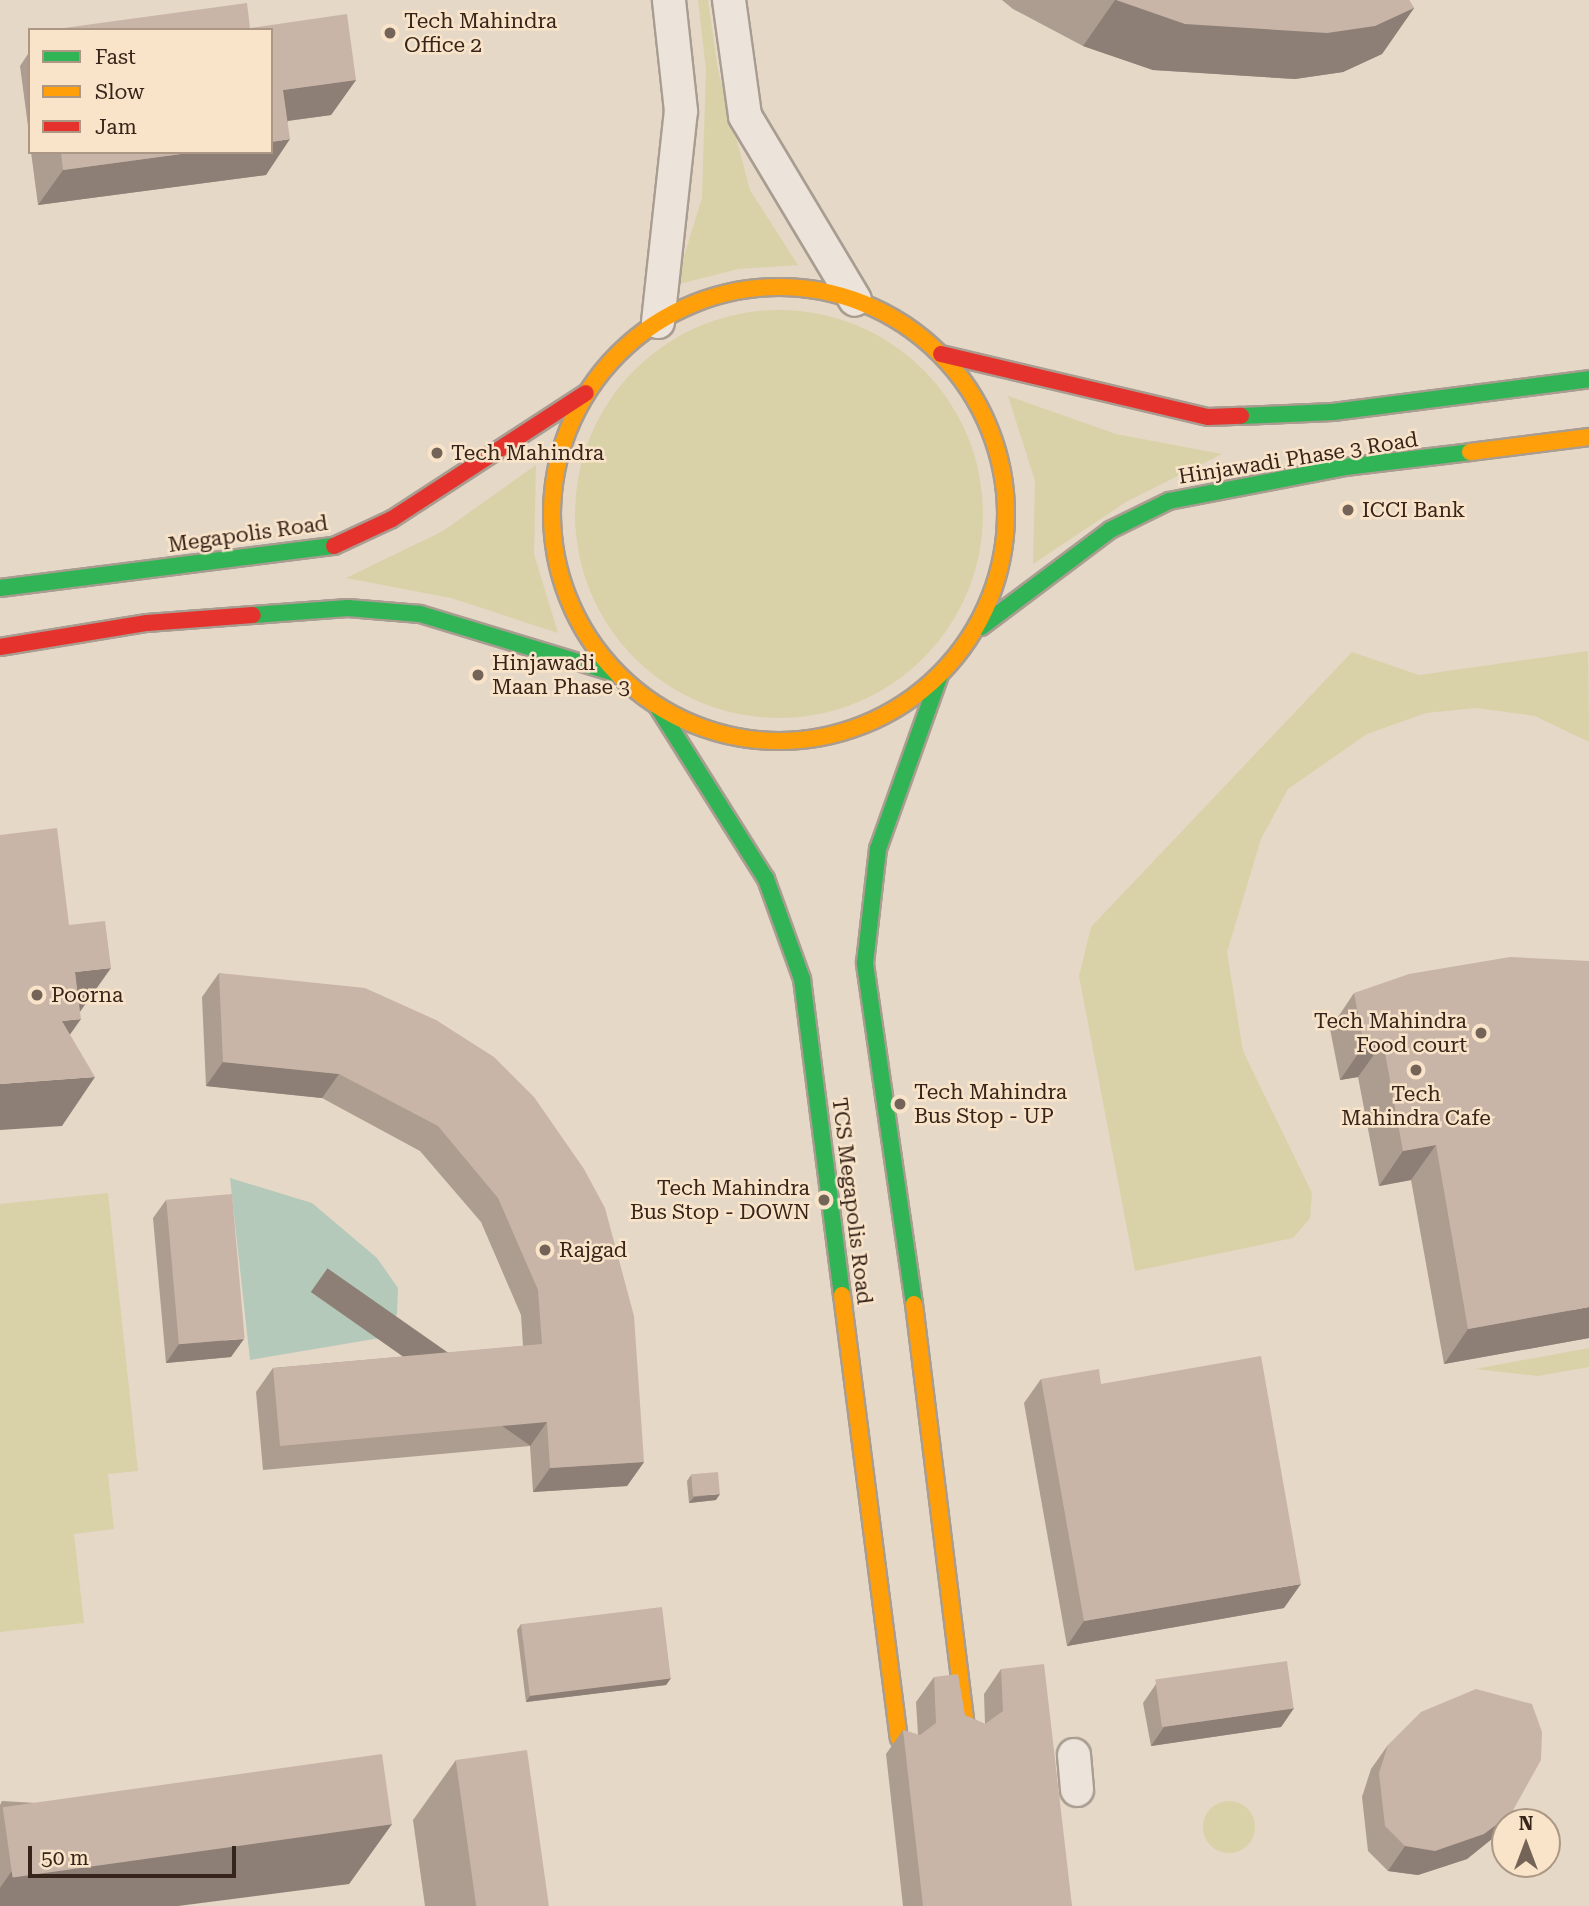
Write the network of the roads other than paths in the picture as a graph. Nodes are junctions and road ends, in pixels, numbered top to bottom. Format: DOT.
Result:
graph roads {
  1 [pos="669,0"];
  2 [pos="729,0"];
  3 [pos="855,300"];
  4 [pos="658,322"];
  5 [pos="941,354"];
  6 [pos="1589,379"];
  7 [pos="586,393"];
  8 [pos="1589,437"];
  9 [pos="0,588"];
  10 [pos="972,635"];
  11 [pos="0,647"];
  12 [pos="617,674"];
  13 [pos="940,675"];
  14 [pos="657,706"];
  15 [pos="966,1727"];
  16 [pos="899,1738"];
  17 [pos="1074,1755"];
  18 [pos="1077,1790"];
  1 -- 4 [label="street"];
  2 -- 3 [label="street"];
  3 -- 4 [label="main road"];
  3 -- 5 [label="main road"];
  4 -- 7 [label="main road"];
  5 -- 6 [label="main road, Hinjawadi Phase 3 Road"];
  5 -- 10 [label="main road"];
  7 -- 9 [label="main road, Megapolis Road"];
  7 -- 12 [label="main road"];
  8 -- 10 [label="main road, Hinjawadi Phase 3 Road"];
  10 -- 13 [label="main road"];
  11 -- 12 [label="main road"];
  12 -- 14 [label="main road"];
  13 -- 14 [label="main road"];
  13 -- 15 [label="main road"];
  14 -- 16 [label="main road, TCS Megapolis Road"];
  17 -- 18 [label="street"];
}
